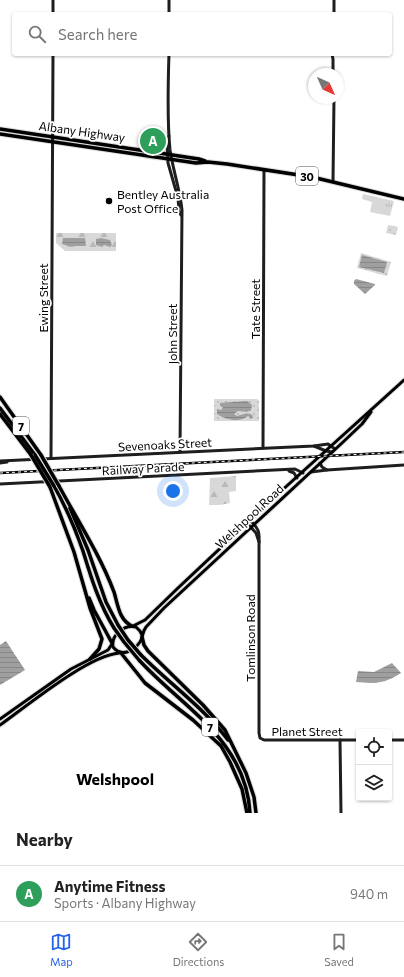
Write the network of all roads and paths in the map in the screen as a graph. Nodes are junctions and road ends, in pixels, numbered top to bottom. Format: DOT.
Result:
graph roads {
  1 [pos="53,0"];
  2 [pos="169,0"];
  3 [pos="334,0"];
  4 [pos="53,12"];
  5 [pos="169,12"];
  6 [pos="334,12"];
  7 [pos="53,56"];
  8 [pos="169,56"];
  9 [pos="332,56"];
  10 [pos="334,56"];
  11 [pos="333,59"];
  12 [pos="333,68"];
  13 [pos="334,104"];
  14 [pos="0,129"];
  15 [pos="0,134"];
  16 [pos="53,137"];
  17 [pos="53,143"];
  18 [pos="169,157"];
  19 [pos="264,170"];
  20 [pos="333,181"];
  21 [pos="404,199"];
  22 [pos="404,380"];
  23 [pos="0,397"];
  24 [pos="0,408"];
  25 [pos="371,412"];
  26 [pos="0,414"];
  27 [pos="6,417"];
  28 [pos="314,446"];
  29 [pos="332,446"];
  30 [pos="263,448"];
  31 [pos="334,450"];
  32 [pos="27,451"];
  33 [pos="180,452"];
  34 [pos="326,452"];
  35 [pos="33,455"];
  36 [pos="51,458"];
  37 [pos="0,462"];
  38 [pos="320,463"];
  39 [pos="404,465"];
  40 [pos="287,470"];
  41 [pos="327,470"];
  42 [pos="310,472"];
  43 [pos="303,473"];
  44 [pos="296,478"];
  45 [pos="0,484"];
  46 [pos="52,486"];
  47 [pos="63,493"];
  48 [pos="250,520"];
  49 [pos="247,523"];
  50 [pos="254,524"];
  51 [pos="251,526"];
  52 [pos="259,542"];
  53 [pos="80,572"];
  54 [pos="133,626"];
  55 [pos="142,636"];
  56 [pos="112,643"];
  57 [pos="121,653"];
  58 [pos="90,659"];
  59 [pos="60,682"];
  60 [pos="49,684"];
  61 [pos="0,719"];
  62 [pos="0,725"];
  63 [pos="259,733"];
  64 [pos="340,740"];
  65 [pos="356,740"];
  66 [pos="392,740"];
  67 [pos="404,740"];
  68 [pos="242,762"];
  69 [pos="249,813"];
  70 [pos="256,813"];
  71 [pos="341,813"];
  1 -- 4 [label="street"];
  2 -- 5 [label="street"];
  3 -- 6 [label="street"];
  7 -- 16 [label="street, Ewing Street"];
  8 -- 18 [label="street, John Street"];
  9 -- 11 [label="street"];
  10 -- 11 [label="street"];
  11 -- 12 [label="street"];
  13 -- 20 [label="street"];
  14 -- 16 [label="highway, Albany Highway / 30"];
  15 -- 17 [label="highway, Albany Highway / 30"];
  16 -- 17 [label="street, Ewing Street"];
  16 -- 18 [label="highway, Albany Highway / 30"];
  17 -- 18 [label="highway, Albany Highway / 30"];
  17 -- 36 [label="street, Ewing Street"];
  18 -- 19 [label="highway, Albany Highway / 30"];
  18 -- 33 [label="street, John Street"];
  19 -- 20 [label="highway, Albany Highway / 30"];
  19 -- 30 [label="street, Tate Street"];
  20 -- 21 [label="highway, Albany Highway / 30"];
  22 -- 25 [label="main road, Welshpool Road"];
  23 -- 47 [label="highway, 7, bridge"];
  24 -- 27 [label="highway, 7"];
  25 -- 29 [label="main road, Welshpool Road"];
  25 -- 31 [label="main road, Welshpool Road"];
  26 -- 32 [label="highway"];
  27 -- 32 [label="highway"];
  27 -- 35 [label="highway, 7"];
  28 -- 29 [label="street, Sevenoaks Street"];
  28 -- 30 [label="street, Sevenoaks Street"];
  28 -- 34 [label="street, Sevenoaks Street"];
  29 -- 31 [label="street"];
  29 -- 34 [label="main road, Welshpool Road"];
  30 -- 33 [label="street, Sevenoaks Street"];
  31 -- 34 [label="street, Sevenoaks Street"];
  31 -- 38 [label="main road, Welshpool Road"];
  32 -- 35 [label="highway"];
  33 -- 36 [label="street, Sevenoaks Street"];
  34 -- 43 [label="main road, Welshpool Road"];
  35 -- 46 [label="highway, 7, bridge"];
  36 -- 37 [label="street, Sevenoaks Street"];
  38 -- 41 [label="street"];
  38 -- 42 [label="main road, Welshpool Road"];
  39 -- 41 [label="street"];
  40 -- 43 [label="street, Railway Parade"];
  40 -- 44 [label="street"];
  40 -- 45 [label="street, Railway Parade"];
  41 -- 42 [label="street"];
  42 -- 50 [label="main road, Welshpool Road"];
  43 -- 44 [label="main road, Welshpool Road"];
  44 -- 48 [label="main road, Welshpool Road"];
  46 -- 53 [label="highway"];
  46 -- 69 [label="highway, 7, bridge"];
  47 -- 54 [label="highway, 7"];
  47 -- 68 [label="highway, 7, bridge"];
  48 -- 49 [label="main road, Welshpool Road"];
  48 -- 50 [label="street, Tomlinson Road"];
  49 -- 51 [label="street, Tomlinson Road"];
  49 -- 54 [label="main road, Welshpool Road"];
  50 -- 51 [label="main road, Welshpool Road"];
  50 -- 52 [label="street, Tomlinson Road"];
  51 -- 52 [label="street, Tomlinson Road"];
  51 -- 55 [label="main road, Welshpool Road"];
  52 -- 63 [label="street, Tomlinson Road"];
  53 -- 56 [label="highway"];
  53 -- 58 [label="highway"];
  54 -- 55 [label="main road"];
  54 -- 56 [label="main road"];
  55 -- 57 [label="main road"];
  55 -- 68 [label="highway, 7"];
  56 -- 57 [label="main road"];
  56 -- 58 [label="main road"];
  57 -- 59 [label="main road"];
  57 -- 69 [label="highway, 7"];
  58 -- 60 [label="main road"];
  59 -- 60 [label="main road"];
  59 -- 62 [label="main road"];
  60 -- 61 [label="main road"];
  63 -- 64 [label="street, Planet Street"];
  64 -- 65 [label="street, Planet Street"];
  64 -- 71 [label="street"];
  66 -- 67 [label="street"];
  68 -- 70 [label="highway, 7"];
}
